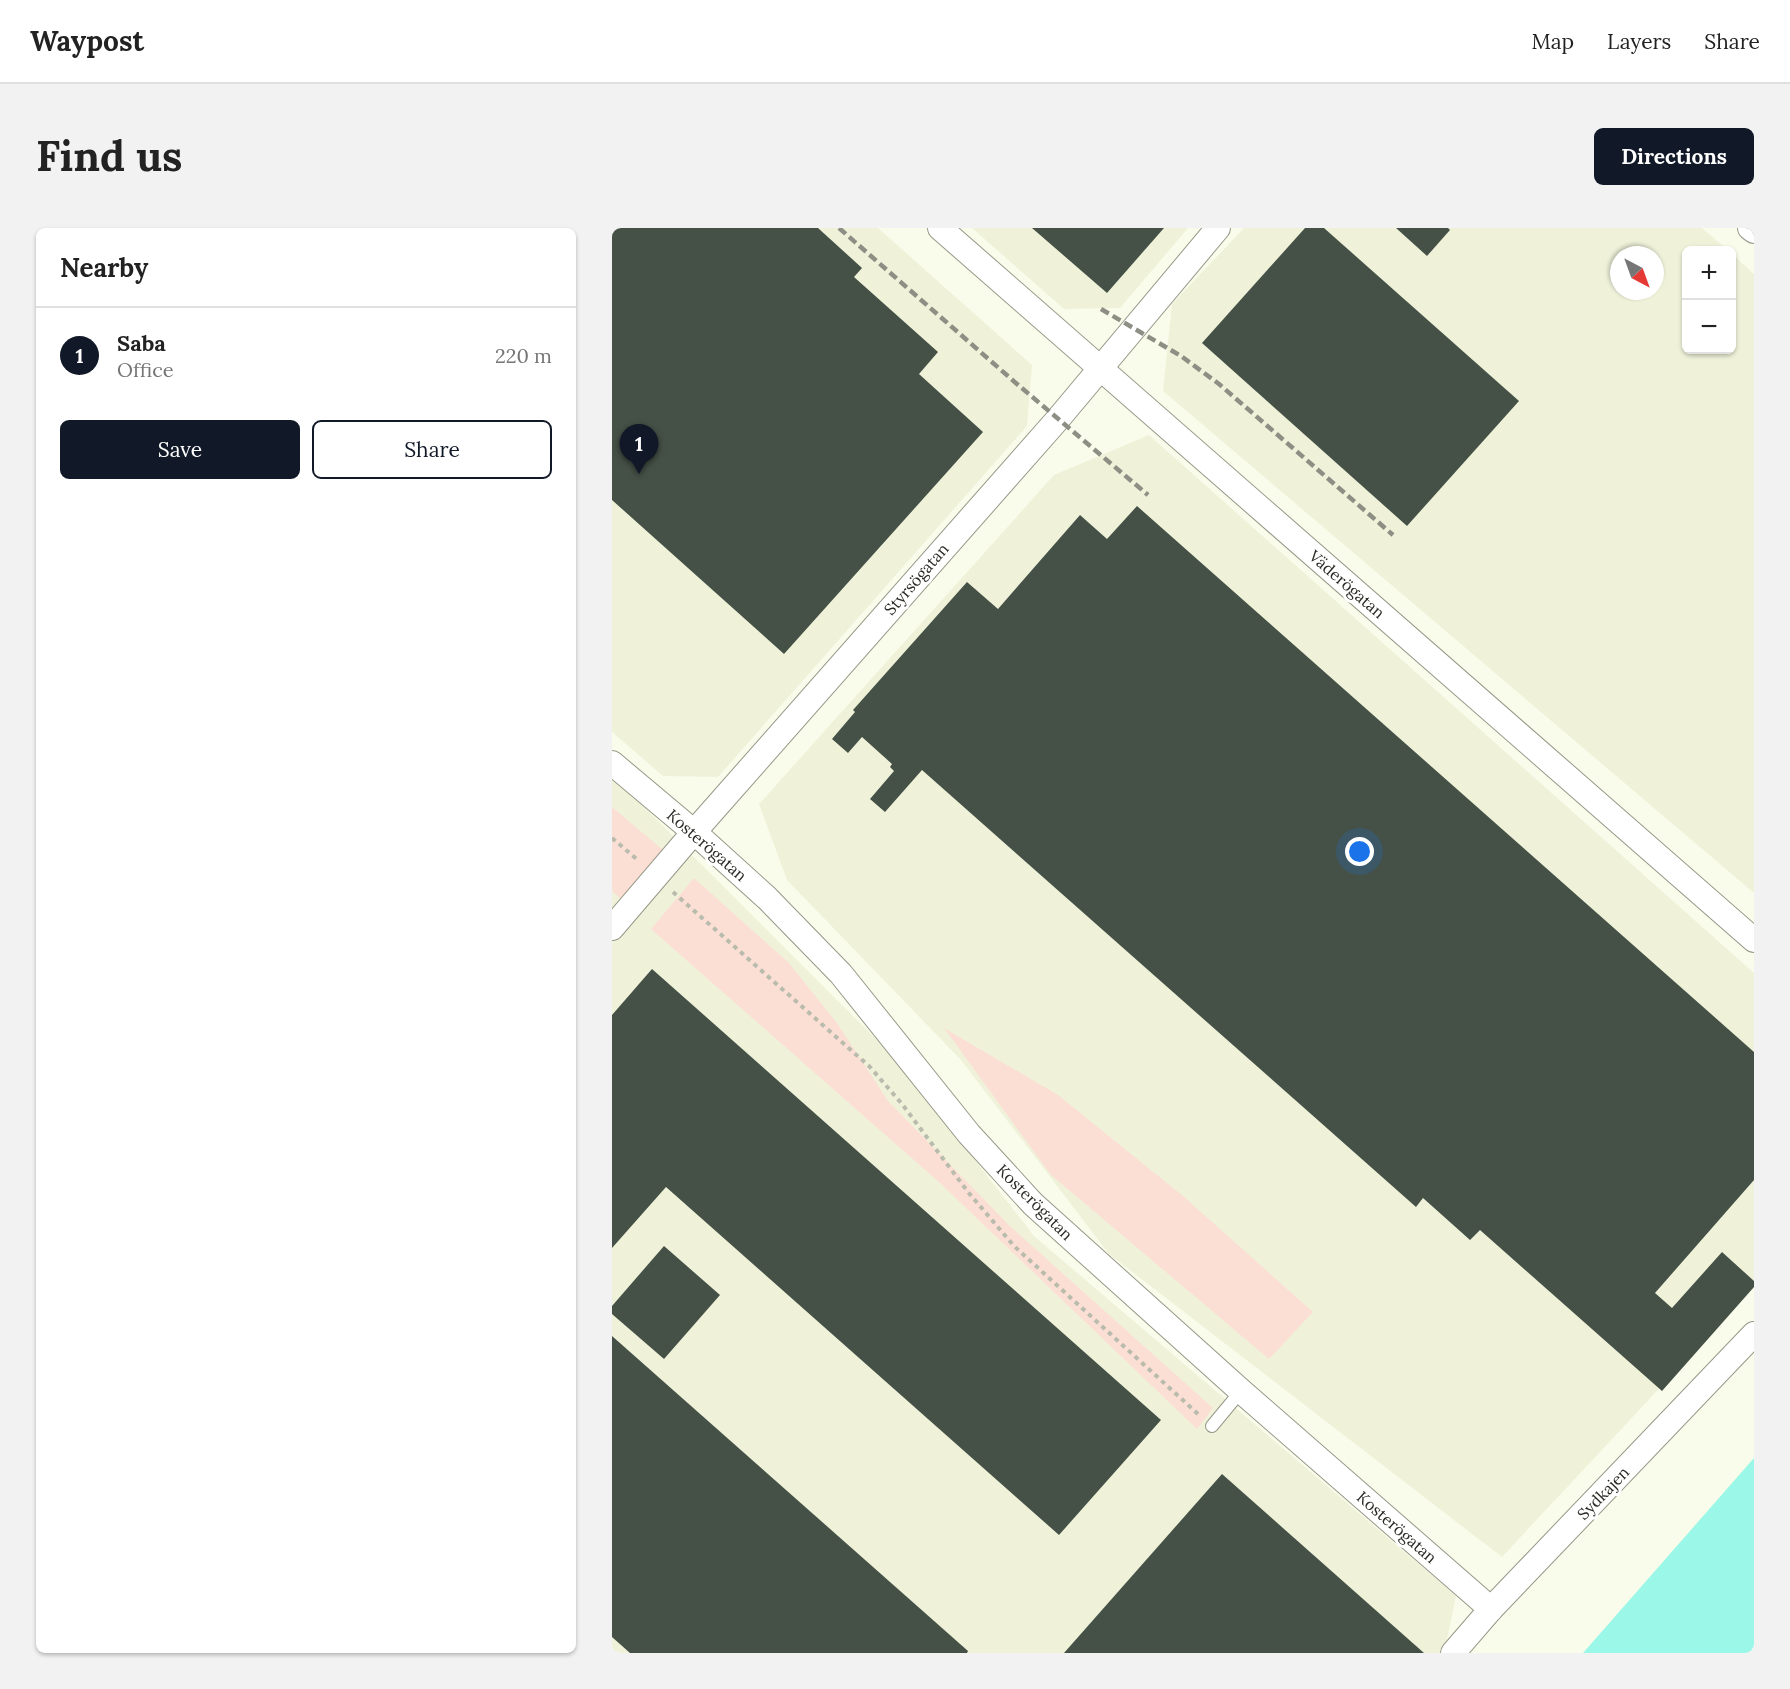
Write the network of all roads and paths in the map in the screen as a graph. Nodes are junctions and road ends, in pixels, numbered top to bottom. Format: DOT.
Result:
graph roads {
  1 [pos="940,228"];
  2 [pos="1218,228"];
  3 [pos="1750,228"];
  4 [pos="1754,231"];
  5 [pos="1101,368"];
  6 [pos="612,763"];
  7 [pos="694,832"];
  8 [pos="612,838"];
  9 [pos="656,876"];
  10 [pos="612,928"];
  11 [pos="1754,940"];
  12 [pos="1754,1334"];
  13 [pos="1241,1391"];
  14 [pos="1212,1426"];
  15 [pos="1491,1609"];
  16 [pos="1453,1653"];
  1 -- 5 [label="street, Väderögatan"];
  2 -- 5 [label="street, Styrsögatan"];
  3 -- 4 [label="street"];
  5 -- 7 [label="street, Styrsögatan"];
  5 -- 11 [label="street, Väderögatan"];
  6 -- 7 [label="street, Kosterögatan"];
  7 -- 9 [label="street, Styrsögatan"];
  7 -- 13 [label="street, Kosterögatan"];
  8 -- 9 [label="path"];
  9 -- 10 [label="street, Styrsögatan"];
  9 -- 14 [label="path"];
  12 -- 15 [label="street, Sydkajen"];
  13 -- 14 [label="lane"];
  13 -- 15 [label="street, Kosterögatan"];
  15 -- 16 [label="street, Sydkajen"];
}
